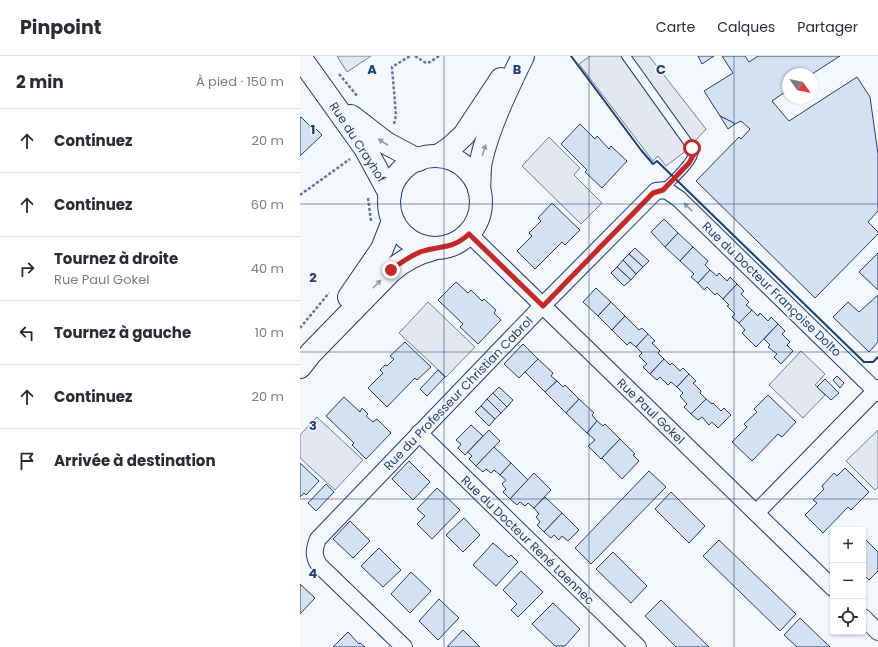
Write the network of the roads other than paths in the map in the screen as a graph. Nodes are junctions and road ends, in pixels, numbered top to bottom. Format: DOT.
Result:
graph roads {
  1 [pos="515,56"];
  2 [pos="523,56"];
  3 [pos="626,56"];
  4 [pos="300,57"];
  5 [pos="324,91"];
  6 [pos="428,158"];
  7 [pos="479,189"];
  8 [pos="663,190"];
  9 [pos="390,194"];
  10 [pos="393,221"];
  11 [pos="469,234"];
  12 [pos="433,249"];
  13 [pos="543,306"];
  14 [pos="306,360"];
  15 [pos="877,390"];
  16 [pos="419,433"];
  17 [pos="756,513"];
  18 [pos="830,585"];
  19 [pos="866,620"];
  20 [pos="878,632"];
  21 [pos="404,647"];
  22 [pos="638,647"];
  1 -- 6 [label="street"];
  7 -- 2 [label="street, one-way"];
  3 -- 8 [label="lane"];
  4 -- 5 [label="street, Rue du Crayhof"];
  6 -- 5 [label="street, Rue du Crayhof, one-way"];
  5 -- 9 [label="street, Rue du Crayhof"];
  6 -- 7 [label="street"];
  6 -- 9 [label="street"];
  7 -- 11 [label="street"];
  8 -- 13 [label="street, Rue du Professeur Christian Cabrol"];
  15 -- 8 [label="street, Rue du Docteur Françoise Dolto, one-way"];
  9 -- 10 [label="street"];
  10 -- 12 [label="street"];
  10 -- 14 [label="street"];
  11 -- 12 [label="street"];
  11 -- 13 [label="street, Rue Paul Gokel"];
  14 -- 12 [label="street, one-way"];
  13 -- 16 [label="street, Rue du Professeur Christian Cabrol"];
  13 -- 17 [label="street, Rue Paul Gokel"];
  15 -- 17 [label="street"];
  16 -- 21 [label="street, Rue du Professeur Christian Cabrol"];
  16 -- 22 [label="street, Rue du Docteur René Laennec"];
  17 -- 18 [label="street, Rue Paul Gokel"];
  19 -- 20 [label="street"];
}
